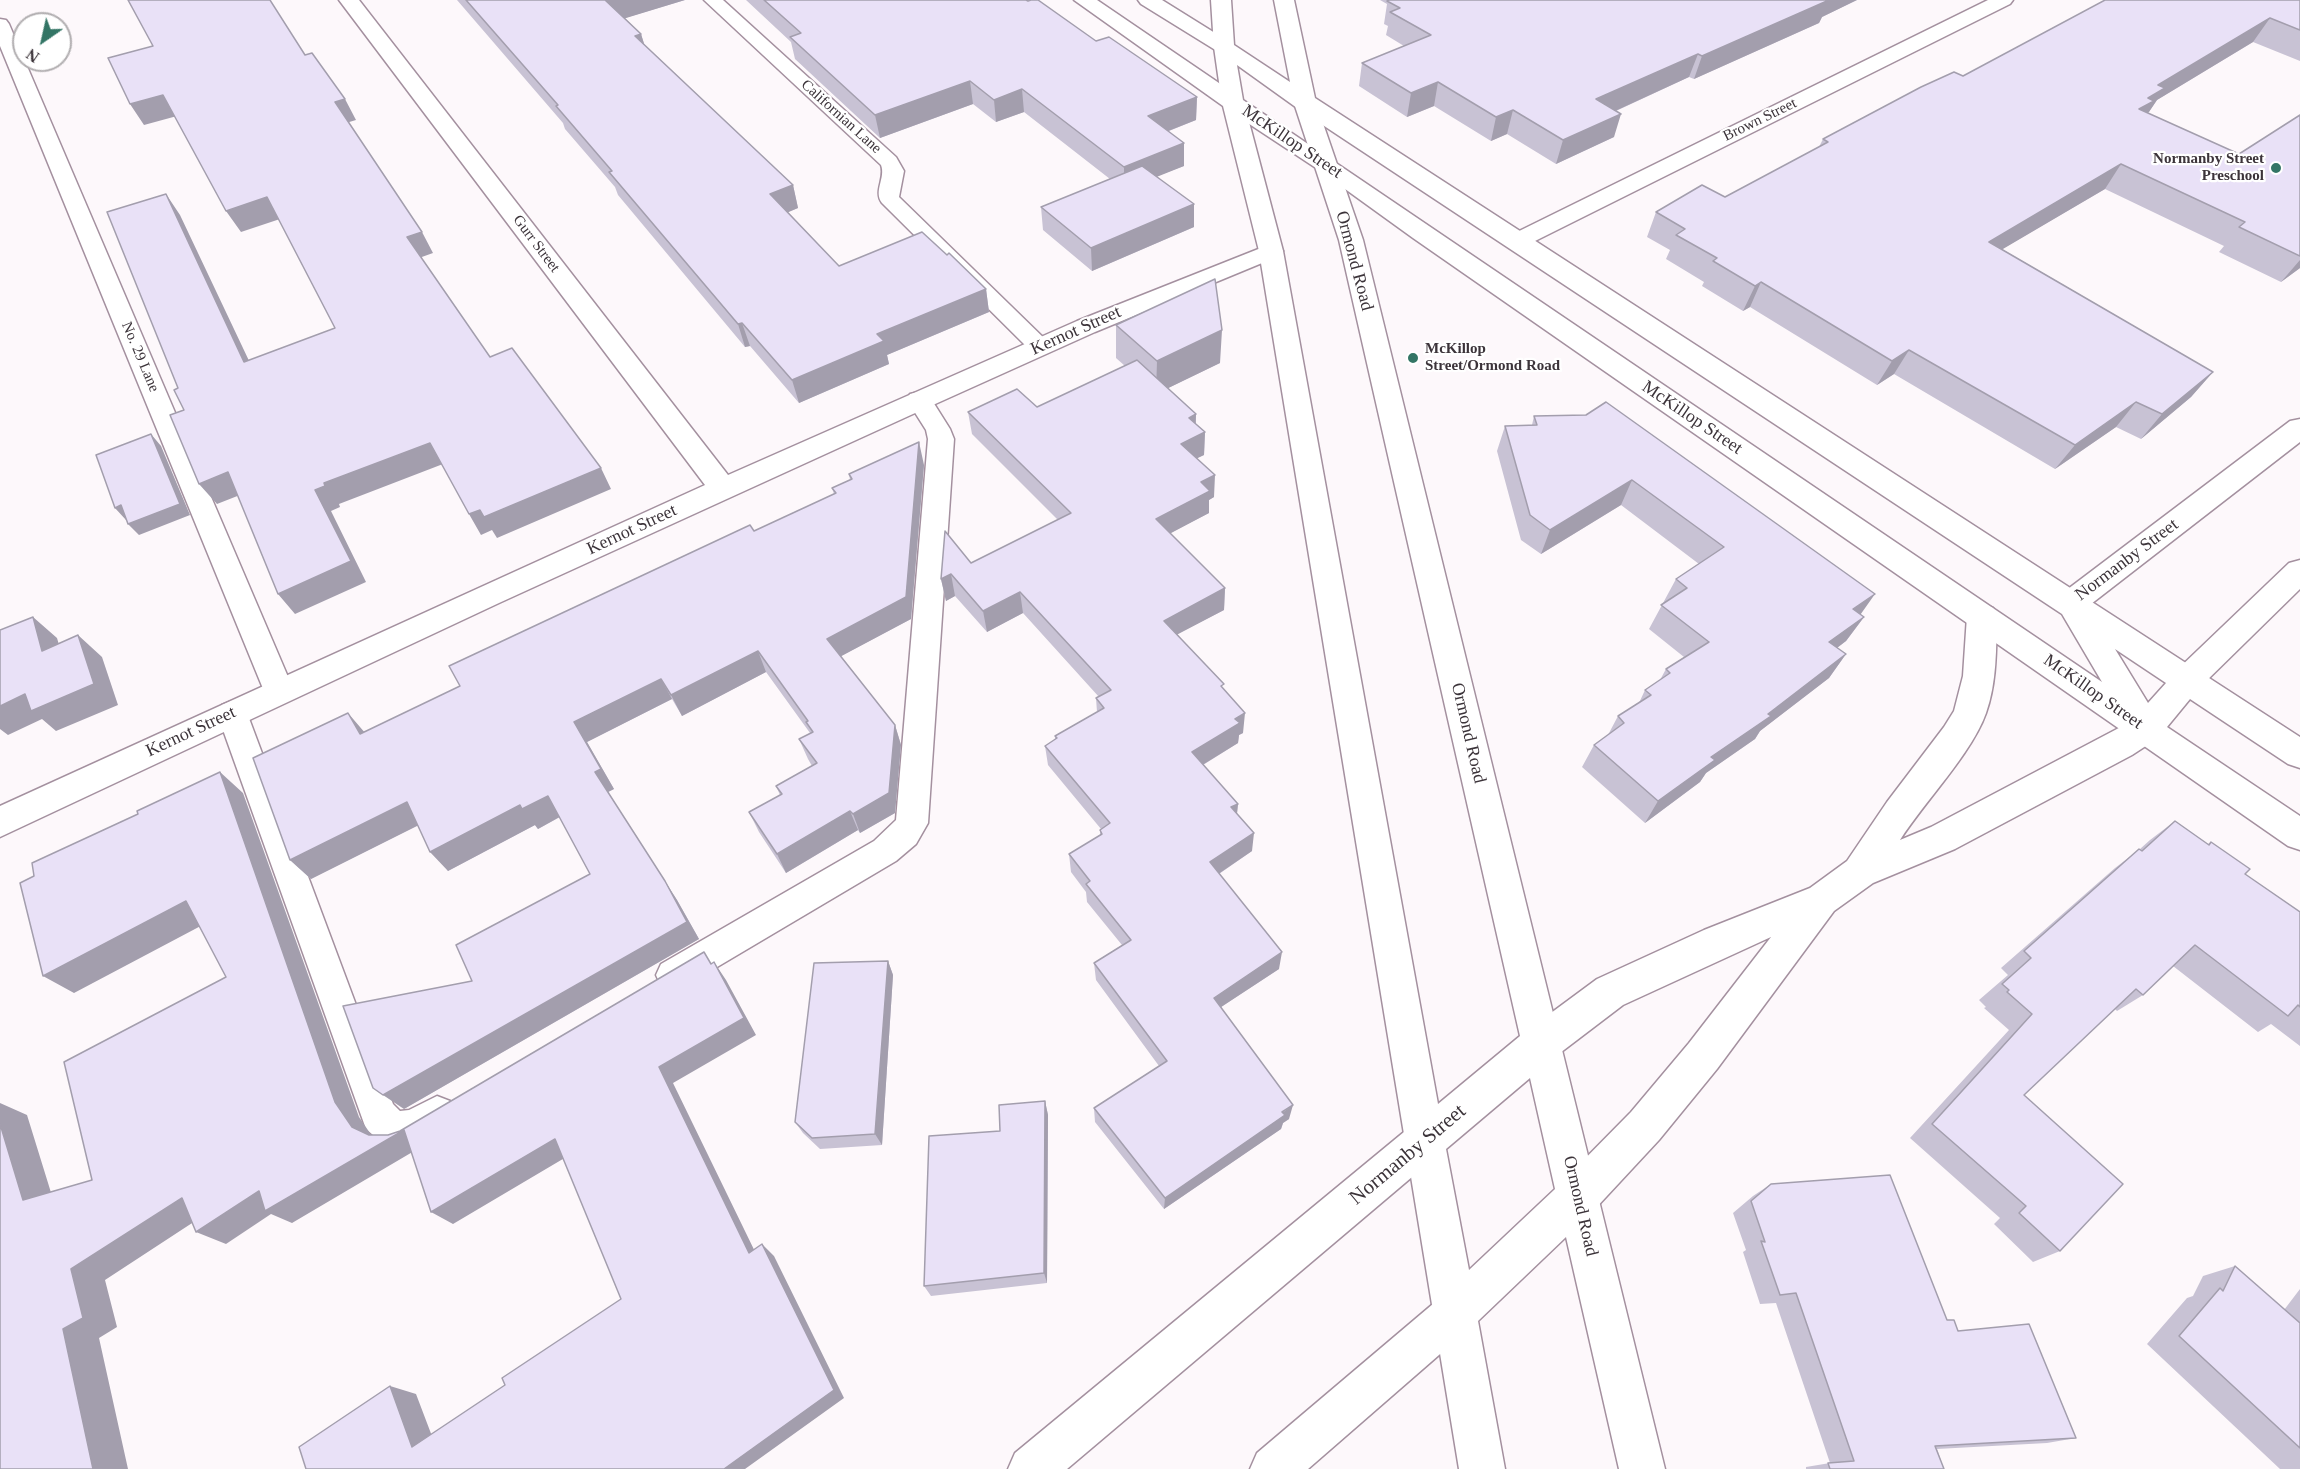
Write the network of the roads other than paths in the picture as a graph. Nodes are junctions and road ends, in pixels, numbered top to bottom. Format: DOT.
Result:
graph roads {
  1 [pos="349,0"];
  2 [pos="713,0"];
  3 [pos="1084,0"];
  4 [pos="1148,0"];
  5 [pos="1221,0"];
  6 [pos="1284,0"];
  7 [pos="2002,0"];
  8 [pos="0,24"];
  9 [pos="1224,47"];
  10 [pos="1233,103"];
  11 [pos="1305,103"];
  12 [pos="1324,163"];
  13 [pos="1517,241"];
  14 [pos="1271,251"];
  15 [pos="1040,347"];
  16 [pos="918,400"];
  17 [pos="2300,428"];
  18 [pos="723,488"];
  19 [pos="2300,571"];
  20 [pos="2071,603"];
  21 [pos="1982,616"];
  22 [pos="2187,680"];
  23 [pos="279,691"];
  24 [pos="232,713"];
  25 [pos="2146,729"];
  26 [pos="2300,754"];
  27 [pos="0,822"];
  28 [pos="2300,835"];
  29 [pos="1860,872"];
  30 [pos="1822,899"];
  31 [pos="651,988"];
  32 [pos="1542,1043"];
  33 [pos="457,1102"];
  34 [pos="1424,1141"];
  35 [pos="1578,1196"];
  36 [pos="1455,1313"];
  37 [pos="1031,1469"];
  38 [pos="1273,1469"];
  39 [pos="1482,1469"];
  40 [pos="1642,1469"];
  1 -- 18 [label="main road, Gurr Street"];
  2 -- 15 [label="lane, Californian Lane"];
  3 -- 10 [label="main road, McKillop Street"];
  4 -- 9 [label="main road"];
  5 -- 9 [label="main road"];
  6 -- 11 [label="main road, Ormond Road"];
  7 -- 13 [label="main road, Brown Street"];
  8 -- 23 [label="lane, No. 29 Lane"];
  9 -- 10 [label="main road"];
  9 -- 11 [label="main road"];
  10 -- 12 [label="main road, McKillop Street"];
  10 -- 14 [label="main road"];
  11 -- 12 [label="main road, Ormond Road"];
  11 -- 13 [label="main road"];
  12 -- 21 [label="main road, McKillop Street"];
  12 -- 32 [label="main road, Ormond Road"];
  13 -- 20 [label="main road"];
  14 -- 15 [label="main road, Kernot Street"];
  14 -- 34 [label="main road"];
  15 -- 16 [label="main road, Kernot Street"];
  16 -- 18 [label="main road, Kernot Street"];
  16 -- 31 [label="lane"];
  17 -- 20 [label="main road, Normanby Street"];
  18 -- 23 [label="main road, Kernot Street"];
  19 -- 22 [label="main road, Normanby Street"];
  20 -- 22 [label="main road"];
  20 -- 25 [label="main road, Normanby Street"];
  21 -- 25 [label="main road, McKillop Street"];
  21 -- 29 [label="main road, Normanby Street"];
  22 -- 25 [label="main road, Normanby Street"];
  22 -- 26 [label="main road"];
  23 -- 24 [label="main road, Kernot Street"];
  24 -- 27 [label="main road, Kernot Street"];
  24 -- 33 [label="lane"];
  25 -- 28 [label="main road, McKillop Street"];
  25 -- 29 [label="main road, Normanby Street"];
  29 -- 30 [label="main road, Normanby Street"];
  30 -- 32 [label="main road, Normanby Street"];
  30 -- 35 [label="main road, Normanby Street"];
  32 -- 34 [label="main road, Normanby Street"];
  32 -- 35 [label="main road, Ormond Road"];
  34 -- 36 [label="main road"];
  34 -- 37 [label="main road, Normanby Street"];
  35 -- 36 [label="main road, Normanby Street"];
  35 -- 40 [label="main road, Ormond Road"];
  36 -- 38 [label="main road, Normanby Street"];
  36 -- 39 [label="main road"];
}
